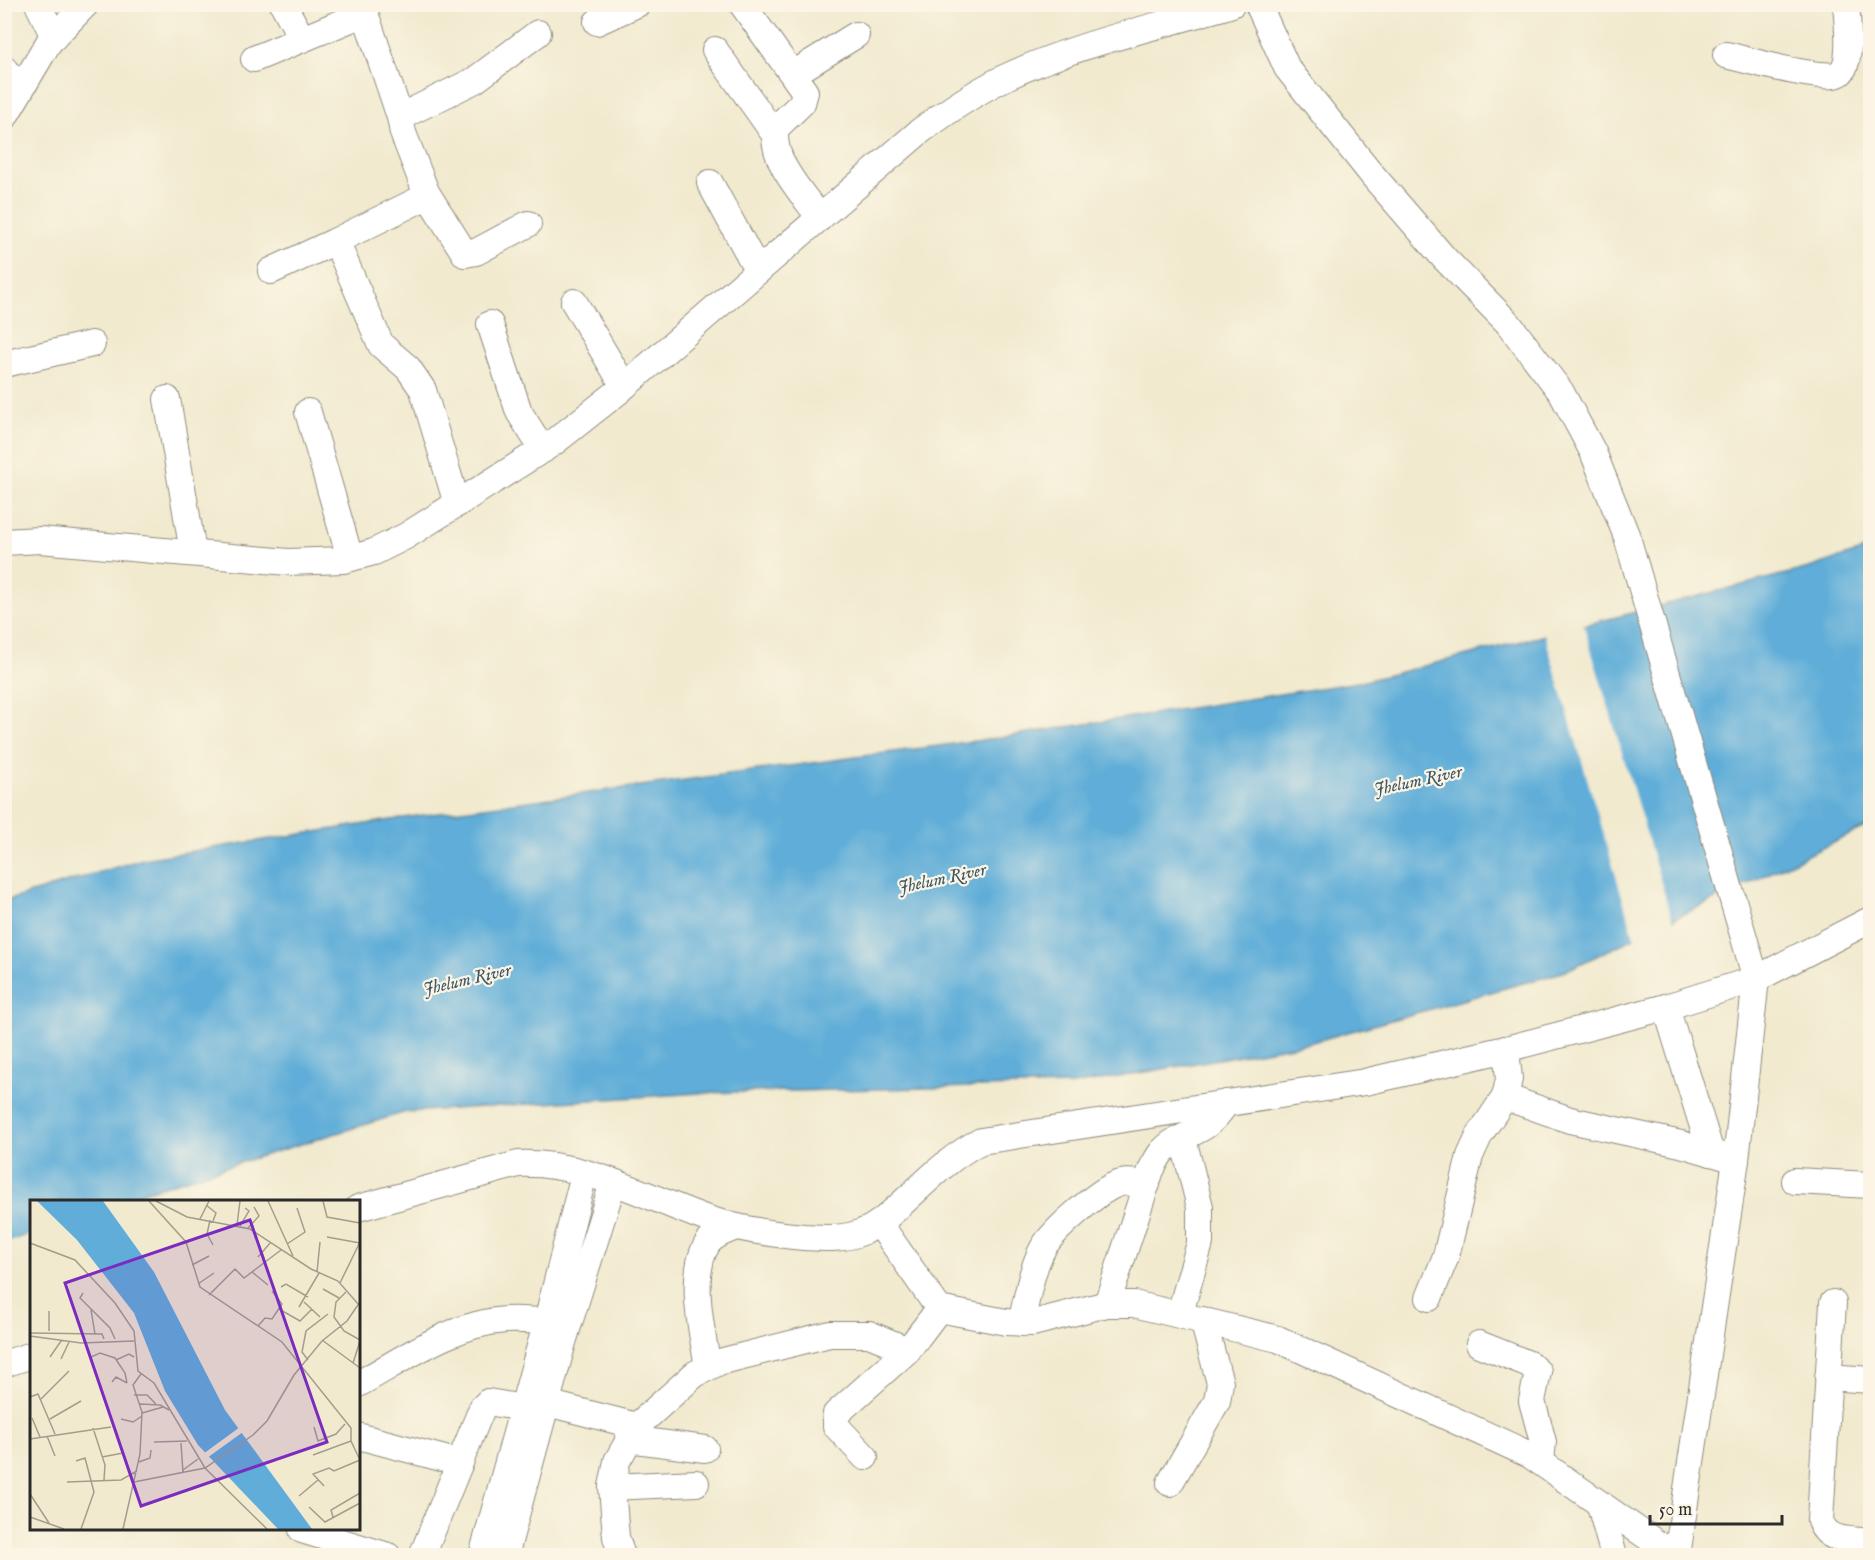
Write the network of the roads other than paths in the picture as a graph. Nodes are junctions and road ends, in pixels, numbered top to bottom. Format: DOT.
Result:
graph roads {
  1 [pos="38,4"];
  2 [pos="86,4"];
  3 [pos="283,4"];
  4 [pos="637,4"];
  5 [pos="1232,4"];
  6 [pos="1258,4"];
  7 [pos="1846,4"];
  8 [pos="748,7"];
  9 [pos="363,9"];
  10 [pos="597,22"];
  11 [pos="538,33"];
  12 [pos="856,35"];
  13 [pos="54,37"];
  14 [pos="302,39"];
  15 [pos="715,50"];
  16 [pos="1726,55"];
  17 [pos="254,59"];
  18 [pos="793,74"];
  19 [pos="9,99"];
  20 [pos="400,117"];
  21 [pos="775,135"];
  22 [pos="711,183"];
  23 [pos="426,192"];
  24 [pos="820,218"];
  25 [pos="528,224"];
  26 [pos="336,241"];
  27 [pos="758,271"];
  28 [pos="271,272"];
  29 [pos="574,302"];
  30 [pos="490,324"];
  31 [pos="92,344"];
  32 [pos="4,364"];
  33 [pos="624,386"];
  34 [pos="166,399"];
  35 [pos="308,412"];
  36 [pos="543,450"];
  37 [pos="457,504"];
  38 [pos="4,542"];
  39 [pos="193,552"];
  40 [pos="350,558"];
  41 [pos="1870,920"];
  42 [pos="1756,979"];
  43 [pos="1666,1007"];
  44 [pos="1506,1049"];
  45 [pos="1505,1097"];
  46 [pos="1226,1103"];
  47 [pos="1183,1139"];
  48 [pos="1711,1153"];
  49 [pos="1736,1160"];
  50 [pos="598,1178"];
  51 [pos="1795,1181"];
  52 [pos="1147,1184"];
  53 [pos="1870,1185"];
  54 [pos="360,1207"];
  55 [pos="879,1223"];
  56 [pos="736,1227"];
  57 [pos="1429,1298"];
  58 [pos="1833,1303"];
  59 [pos="1107,1304"];
  60 [pos="939,1308"];
  61 [pos="1191,1316"];
  62 [pos="547,1321"];
  63 [pos="1021,1323"];
  64 [pos="1479,1344"];
  65 [pos="908,1350"];
  66 [pos="30,1356"];
  67 [pos="4,1364"];
  68 [pos="708,1366"];
  69 [pos="1828,1377"];
  70 [pos="360,1378"];
  71 [pos="1870,1380"];
  72 [pos="535,1405"];
  73 [pos="632,1433"];
  74 [pos="360,1437"];
  75 [pos="705,1449"];
  76 [pos="865,1457"];
  77 [pos="1540,1461"];
  78 [pos="460,1464"];
  79 [pos="1170,1483"];
  80 [pos="696,1484"];
  81 [pos="612,1487"];
  82 [pos="1600,1505"];
  83 [pos="504,1518"];
  84 [pos="302,1530"];
  85 [pos="1870,1542"];
  86 [pos="388,1556"];
  87 [pos="422,1556"];
  88 [pos="482,1556"];
  89 [pos="505,1556"];
  90 [pos="622,1556"];
  91 [pos="1614,1556"];
  92 [pos="1676,1556"];
  1 -- 13 [label="street"];
  2 -- 13 [label="street"];
  3 -- 14 [label="street"];
  4 -- 10 [label="street"];
  5 -- 24 [label="street"];
  6 -- 42 [label="street"];
  7 -- 16 [label="street"];
  8 -- 18 [label="street"];
  9 -- 14 [label="street"];
  9 -- 20 [label="street"];
  11 -- 20 [label="street"];
  12 -- 18 [label="street"];
  13 -- 19 [label="street"];
  14 -- 17 [label="street"];
  15 -- 21 [label="street"];
  18 -- 21 [label="street"];
  20 -- 23 [label="street"];
  21 -- 24 [label="street"];
  22 -- 27 [label="street"];
  23 -- 25 [label="street"];
  23 -- 26 [label="street"];
  24 -- 27 [label="street"];
  26 -- 28 [label="street"];
  26 -- 37 [label="street"];
  27 -- 33 [label="street"];
  29 -- 33 [label="street"];
  30 -- 36 [label="street"];
  31 -- 32 [label="street"];
  33 -- 36 [label="street"];
  34 -- 39 [label="street"];
  35 -- 40 [label="street"];
  36 -- 37 [label="street"];
  37 -- 40 [label="street"];
  38 -- 39 [label="street"];
  39 -- 40 [label="street"];
  41 -- 42 [label="street"];
  42 -- 43 [label="street"];
  42 -- 49 [label="street"];
  43 -- 44 [label="street"];
  43 -- 48 [label="street"];
  44 -- 45 [label="street"];
  44 -- 46 [label="street"];
  45 -- 48 [label="street"];
  45 -- 57 [label="street"];
  46 -- 47 [label="street"];
  46 -- 55 [label="street"];
  47 -- 52 [label="street"];
  47 -- 61 [label="street"];
  48 -- 49 [label="street"];
  49 -- 92 [label="street"];
  50 -- 54 [label="street"];
  50 -- 56 [label="street"];
  50 -- 62 [label="street"];
  50 -- 72 [label="street"];
  51 -- 53 [label="street"];
  52 -- 59 [label="street"];
  52 -- 63 [label="street"];
  55 -- 56 [label="street"];
  55 -- 60 [label="street"];
  56 -- 68 [label="street"];
  58 -- 69 [label="street"];
  59 -- 61 [label="street"];
  59 -- 63 [label="street"];
  60 -- 63 [label="street"];
  60 -- 65 [label="street"];
  61 -- 77 [label="street"];
  61 -- 79 [label="street"];
  62 -- 70 [label="street"];
  62 -- 72 [label="street"];
  64 -- 77 [label="street"];
  65 -- 68 [label="street"];
  65 -- 76 [label="street"];
  66 -- 67 [label="street"];
  68 -- 73 [label="street"];
  69 -- 71 [label="street"];
  69 -- 85 [label="street"];
  72 -- 73 [label="street"];
  72 -- 78 [label="street"];
  72 -- 83 [label="street"];
  73 -- 75 [label="street"];
  73 -- 81 [label="street"];
  74 -- 78 [label="street"];
  77 -- 82 [label="street"];
  78 -- 87 [label="street"];
  80 -- 81 [label="street"];
  81 -- 90 [label="street"];
  82 -- 91 [label="street"];
  82 -- 92 [label="street"];
  83 -- 88 [label="street"];
  83 -- 89 [label="street"];
  84 -- 86 [label="street"];
}
